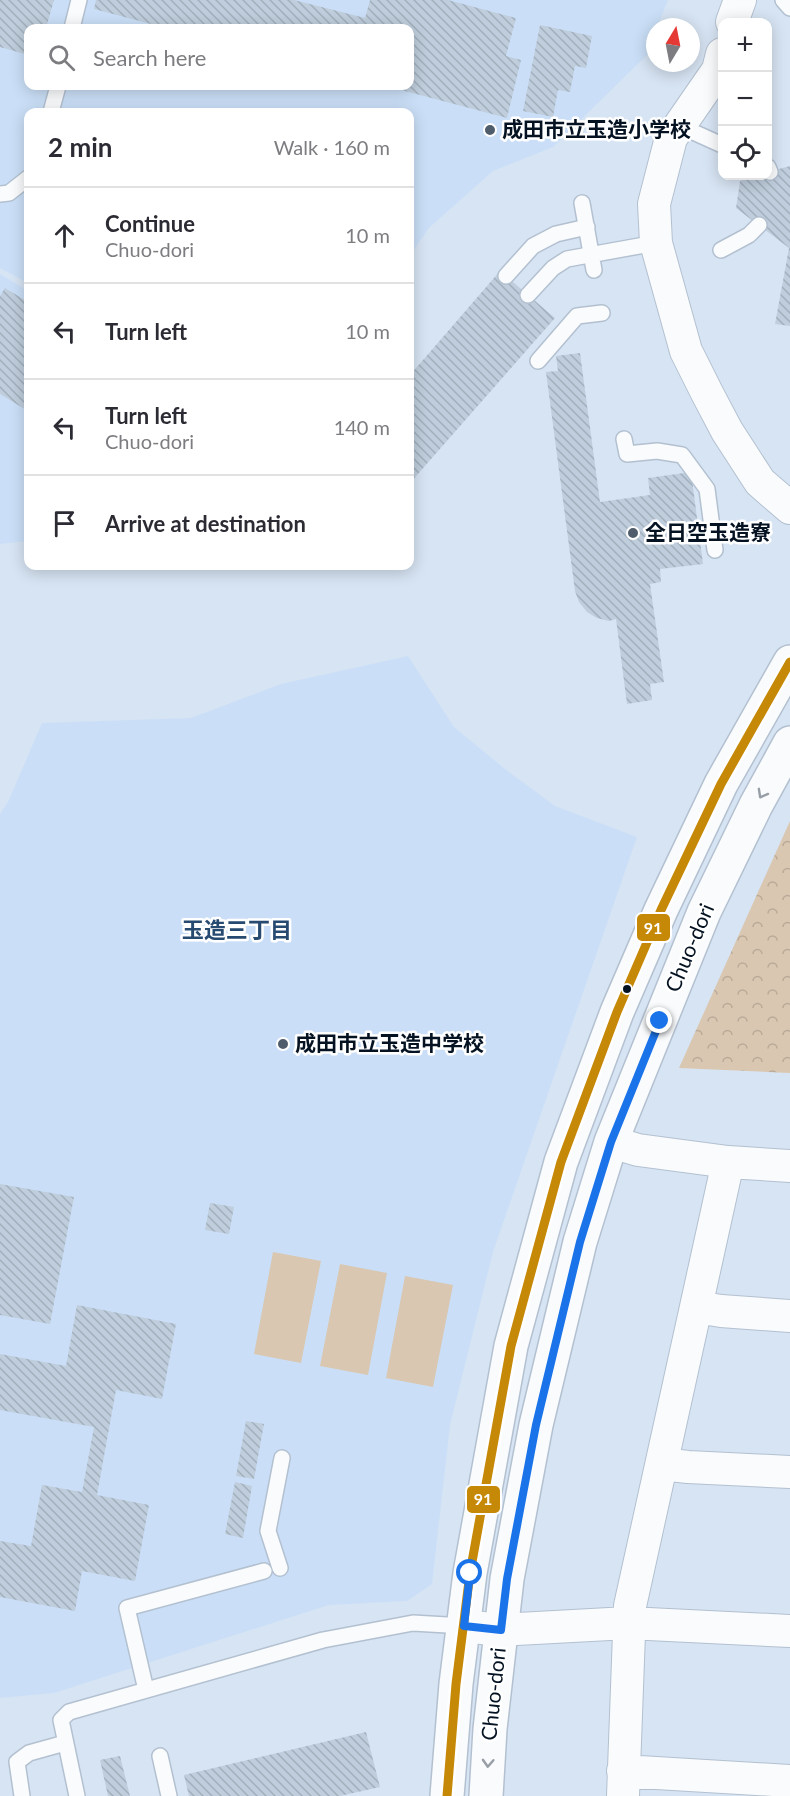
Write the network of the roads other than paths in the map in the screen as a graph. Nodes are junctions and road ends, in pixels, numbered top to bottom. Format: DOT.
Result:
graph roads {
  1 [pos="79,0"];
  2 [pos="740,0"];
  3 [pos="783,0"];
  4 [pos="790,8"];
  5 [pos="733,18"];
  6 [pos="73,24"];
  7 [pos="718,70"];
  8 [pos="57,90"];
  9 [pos="52,108"];
  10 [pos="680,126"];
  11 [pos="718,143"];
  12 [pos="24,181"];
  13 [pos="0,194"];
  14 [pos="582,203"];
  15 [pos="759,225"];
  16 [pos="587,227"];
  17 [pos="656,243"];
  18 [pos="721,250"];
  19 [pos="591,253"];
  20 [pos="594,270"];
  21 [pos="506,276"];
  22 [pos="528,295"];
  23 [pos="602,313"];
  24 [pos="538,361"];
  25 [pos="624,439"];
  26 [pos="790,508"];
  27 [pos="715,550"];
  28 [pos="790,662"];
  29 [pos="790,743"];
  30 [pos="611,1142"];
  31 [pos="728,1162"];
  32 [pos="790,1166"];
  33 [pos="696,1307"];
  34 [pos="790,1316"];
  35 [pos="282,1458"];
  36 [pos="662,1464"];
  37 [pos="790,1472"];
  38 [pos="280,1568"];
  39 [pos="264,1571"];
  40 [pos="628,1623"];
  41 [pos="464,1626"];
  42 [pos="501,1630"];
  43 [pos="790,1631"];
  44 [pos="146,1690"];
  45 [pos="65,1743"];
  46 [pos="160,1756"];
  47 [pos="790,1781"];
  48 [pos="623,1783"];
  49 [pos="22,1796"];
  50 [pos="77,1796"];
  51 [pos="169,1796"];
  52 [pos="447,1796"];
  53 [pos="486,1796"];
  1 -- 6 [label="lane"];
  2 -- 5 [label="street"];
  3 -- 4 [label="lane"];
  7 -- 10 [label="street"];
  8 -- 9 [label="lane"];
  10 -- 11 [label="lane"];
  10 -- 17 [label="street"];
  12 -- 13 [label="lane"];
  14 -- 16 [label="lane"];
  15 -- 18 [label="lane"];
  16 -- 19 [label="lane"];
  16 -- 21 [label="lane"];
  17 -- 19 [label="lane"];
  17 -- 26 [label="street"];
  19 -- 20 [label="lane"];
  19 -- 22 [label="lane"];
  23 -- 24 [label="lane"];
  25 -- 27 [label="lane"];
  28 -- 41 [label="street, Chuo-dori"];
  29 -- 30 [label="street, Chuo-dori, one-way"];
  30 -- 31 [label="street"];
  30 -- 42 [label="street, Chuo-dori"];
  31 -- 32 [label="street"];
  31 -- 33 [label="street"];
  33 -- 34 [label="street"];
  33 -- 36 [label="street"];
  35 -- 38 [label="lane"];
  36 -- 37 [label="street"];
  36 -- 40 [label="street"];
  39 -- 44 [label="lane"];
  40 -- 42 [label="street"];
  40 -- 43 [label="street"];
  40 -- 48 [label="street"];
  41 -- 42 [label="street"];
  41 -- 44 [label="lane"];
  41 -- 52 [label="street, Chuo-dori"];
  42 -- 53 [label="street, Chuo-dori, one-way"];
  44 -- 45 [label="lane"];
  45 -- 49 [label="lane"];
  45 -- 50 [label="lane"];
  46 -- 51 [label="lane"];
  47 -- 48 [label="street"];
}
